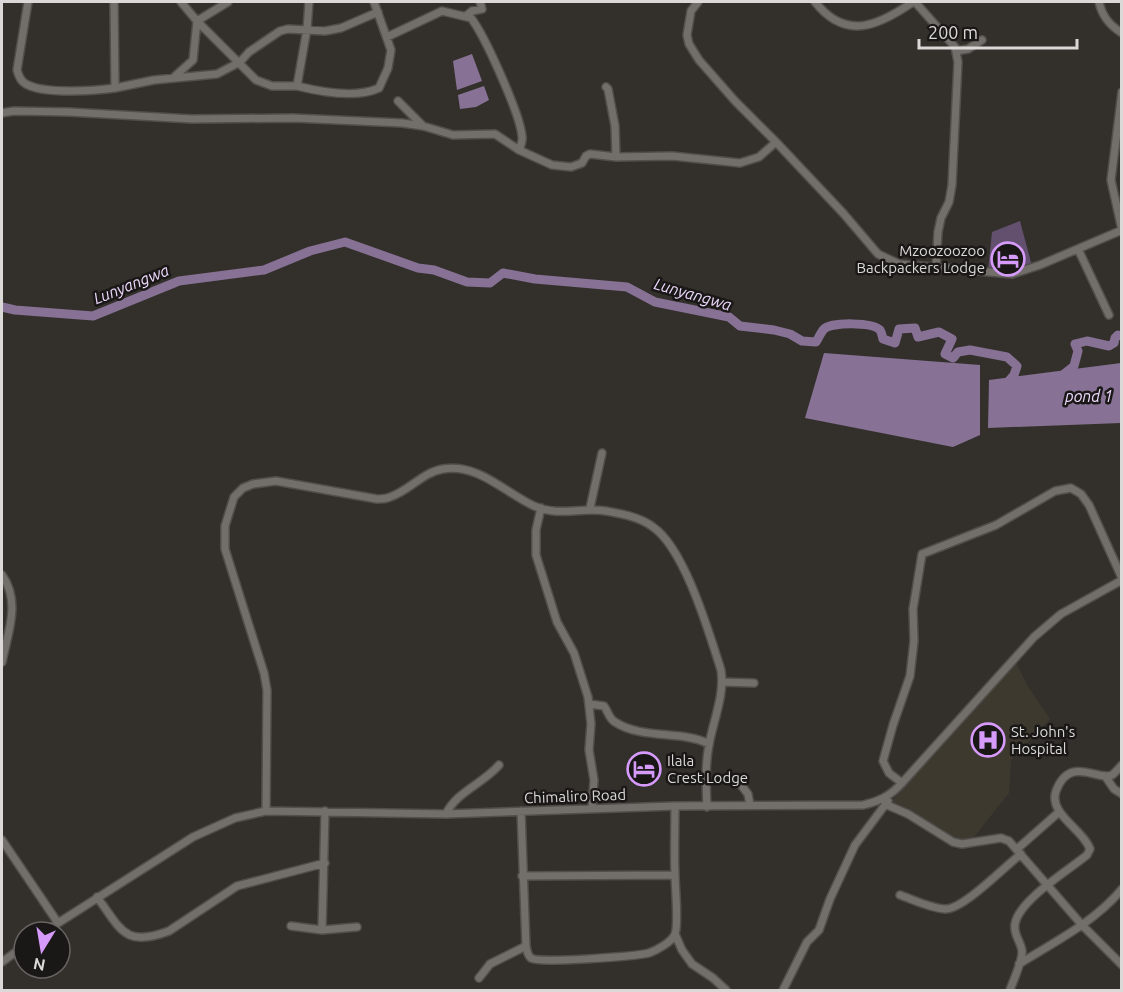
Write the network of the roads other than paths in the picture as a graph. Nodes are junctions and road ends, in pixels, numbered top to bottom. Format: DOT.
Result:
graph roads {
  1 [pos="28,2"];
  2 [pos="114,2"];
  3 [pos="181,2"];
  4 [pos="228,2"];
  5 [pos="309,2"];
  6 [pos="374,2"];
  7 [pos="437,2"];
  8 [pos="480,2"];
  9 [pos="698,2"];
  10 [pos="815,2"];
  11 [pos="914,2"];
  12 [pos="1099,2"];
  13 [pos="442,11"];
  14 [pos="378,12"];
  15 [pos="466,16"];
  16 [pos="197,21"];
  17 [pos="307,29"];
  18 [pos="1122,33"];
  19 [pos="387,37"];
  20 [pos="982,40"];
  21 [pos="956,51"];
  22 [pos="240,62"];
  23 [pos="173,78"];
  24 [pos="297,86"];
  25 [pos="606,87"];
  26 [pos="115,88"];
  27 [pos="1122,92"];
  28 [pos="398,101"];
  29 [pos="2,113"];
  30 [pos="423,126"];
  31 [pos="776,142"];
  32 [pos="519,150"];
  33 [pos="616,157"];
  34 [pos="1122,230"];
  35 [pos="1078,249"];
  36 [pos="936,266"];
  37 [pos="1109,315"];
  38 [pos="602,453"];
  39 [pos="541,508"];
  40 [pos="590,508"];
  41 [pos="2,575"];
  42 [pos="1122,579"];
  43 [pos="2,662"];
  44 [pos="722,682"];
  45 [pos="754,683"];
  46 [pos="589,704"];
  47 [pos="709,744"];
  48 [pos="499,765"];
  49 [pos="1122,765"];
  50 [pos="1105,776"];
  51 [pos="738,781"];
  52 [pos="902,783"];
  53 [pos="1122,794"];
  54 [pos="890,795"];
  55 [pos="750,805"];
  56 [pos="887,805"];
  57 [pos="675,806"];
  58 [pos="707,807"];
  59 [pos="592,808"];
  60 [pos="266,811"];
  61 [pos="325,811"];
  62 [pos="521,812"];
  63 [pos="1059,812"];
  64 [pos="446,814"];
  65 [pos="2,840"];
  66 [pos="1019,851"];
  67 [pos="326,863"];
  68 [pos="675,875"];
  69 [pos="522,876"];
  70 [pos="1047,884"];
  71 [pos="1122,889"];
  72 [pos="900,895"];
  73 [pos="97,897"];
  74 [pos="56,920"];
  75 [pos="62,920"];
  76 [pos="1082,925"];
  77 [pos="291,926"];
  78 [pos="357,927"];
  79 [pos="322,930"];
  80 [pos="675,934"];
  81 [pos="526,946"];
  82 [pos="1019,964"];
  83 [pos="1122,965"];
  84 [pos="479,978"];
  85 [pos="726,990"];
  86 [pos="783,990"];
  87 [pos="1010,990"];
  1 -- 26 [label="street"];
  2 -- 26 [label="street"];
  3 -- 16 [label="street"];
  4 -- 16 [label="street"];
  5 -- 17 [label="street"];
  6 -- 14 [label="street"];
  7 -- 13 [label="street"];
  8 -- 15 [label="street"];
  9 -- 31 [label="street"];
  10 -- 11 [label="street"];
  11 -- 21 [label="street"];
  12 -- 18 [label="street"];
  13 -- 15 [label="street"];
  13 -- 19 [label="street"];
  14 -- 17 [label="street"];
  14 -- 19 [label="street"];
  15 -- 32 [label="street"];
  16 -- 22 [label="street"];
  16 -- 23 [label="street"];
  17 -- 22 [label="street"];
  17 -- 24 [label="street"];
  19 -- 24 [label="street"];
  20 -- 21 [label="street"];
  21 -- 36 [label="street"];
  22 -- 23 [label="street"];
  22 -- 24 [label="street"];
  23 -- 26 [label="street"];
  25 -- 33 [label="street"];
  27 -- 34 [label="street"];
  28 -- 30 [label="street"];
  29 -- 30 [label="street"];
  30 -- 32 [label="street"];
  31 -- 33 [label="street"];
  31 -- 36 [label="street"];
  32 -- 33 [label="street"];
  34 -- 35 [label="street"];
  35 -- 36 [label="street"];
  35 -- 37 [label="street"];
  38 -- 40 [label="street"];
  39 -- 40 [label="street"];
  39 -- 46 [label="street"];
  39 -- 60 [label="street"];
  40 -- 44 [label="street"];
  41 -- 43 [label="street"];
  42 -- 52 [label="street, Chimaliro Road"];
  42 -- 52 [label="street"];
  44 -- 45 [label="street"];
  44 -- 47 [label="street"];
  46 -- 47 [label="street"];
  46 -- 59 [label="street"];
  47 -- 58 [label="street"];
  48 -- 64 [label="street"];
  49 -- 50 [label="street"];
  50 -- 53 [label="street"];
  50 -- 63 [label="street"];
  51 -- 55 [label="street"];
  52 -- 54 [label="street, Chimaliro Road"];
  54 -- 55 [label="street, Chimaliro Road"];
  54 -- 56 [label="street"];
  55 -- 58 [label="street, Chimaliro Road"];
  56 -- 66 [label="street"];
  56 -- 86 [label="street"];
  57 -- 58 [label="street, Chimaliro Road"];
  57 -- 59 [label="street, Chimaliro Road"];
  57 -- 68 [label="street"];
  59 -- 62 [label="street, Chimaliro Road"];
  60 -- 61 [label="street, Chimaliro Road"];
  60 -- 73 [label="street, Chimaliro Road"];
  61 -- 64 [label="street, Chimaliro Road"];
  61 -- 67 [label="street"];
  62 -- 64 [label="street, Chimaliro Road"];
  62 -- 69 [label="street"];
  63 -- 66 [label="street"];
  63 -- 70 [label="street"];
  65 -- 74 [label="street"];
  66 -- 70 [label="street"];
  66 -- 72 [label="street"];
  67 -- 73 [label="street"];
  67 -- 79 [label="street"];
  68 -- 69 [label="street"];
  68 -- 80 [label="street"];
  69 -- 81 [label="street"];
  70 -- 76 [label="street"];
  70 -- 82 [label="street"];
  71 -- 76 [label="street"];
  73 -- 75 [label="street, Chimaliro Road"];
  76 -- 82 [label="street"];
  76 -- 83 [label="street"];
  77 -- 79 [label="street"];
  78 -- 79 [label="street"];
  80 -- 81 [label="street"];
  80 -- 85 [label="street"];
  81 -- 84 [label="street"];
  82 -- 87 [label="street"];
}
